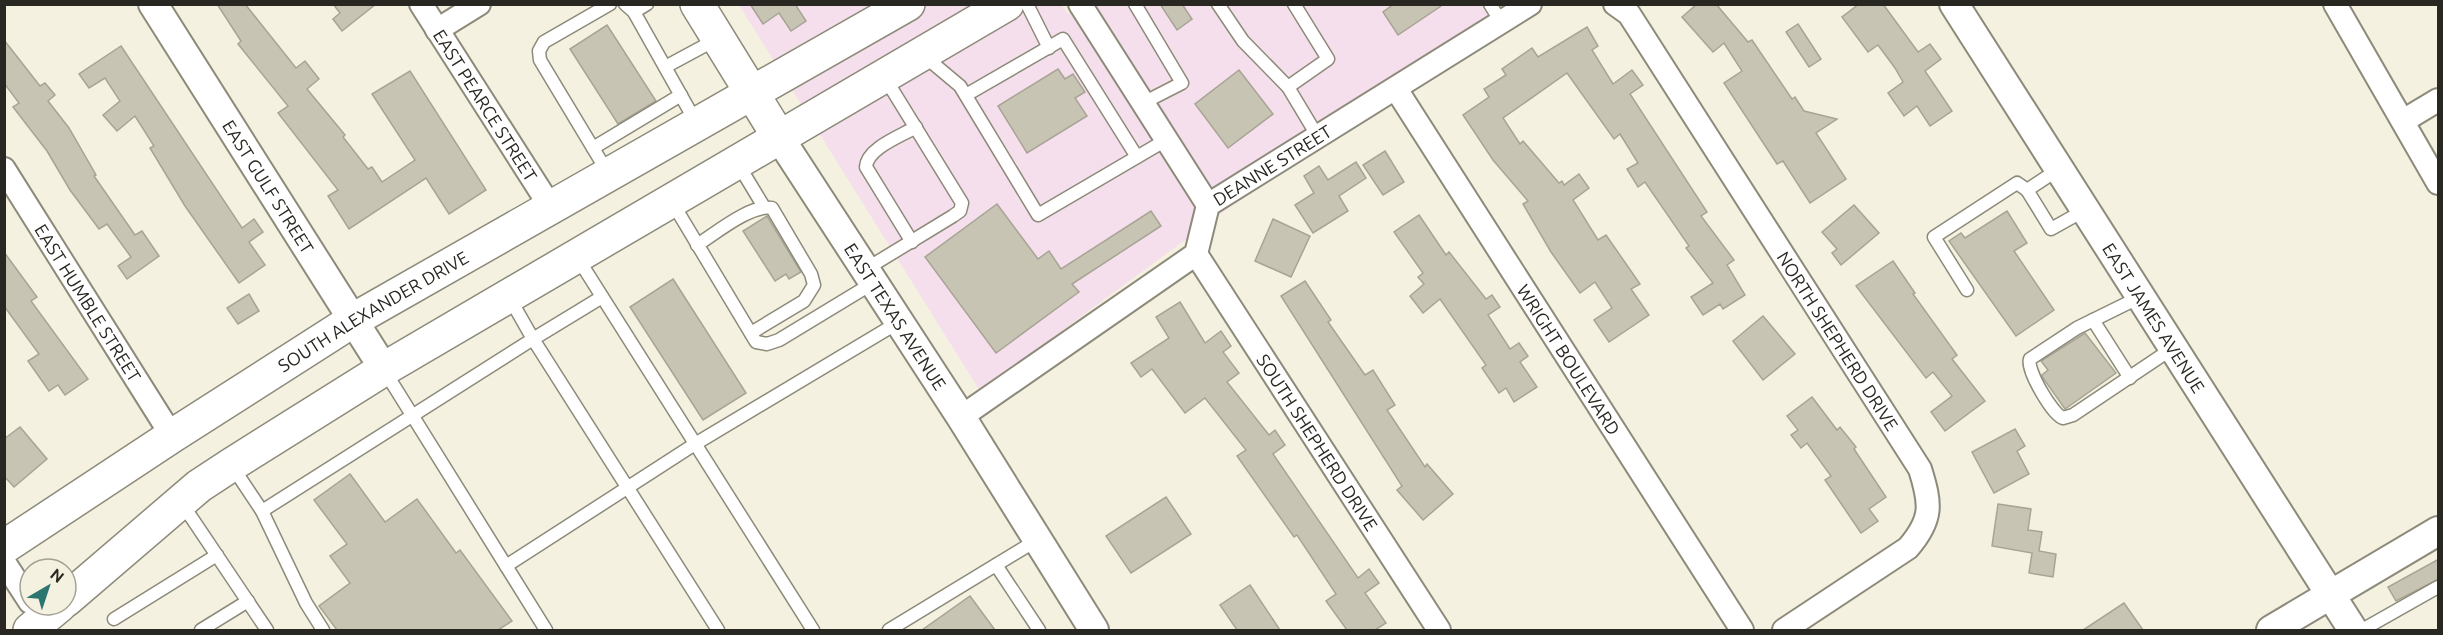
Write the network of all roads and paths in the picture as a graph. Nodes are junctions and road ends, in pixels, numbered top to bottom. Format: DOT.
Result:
graph roads {
  1 [pos="153,4"];
  2 [pos="421,4"];
  3 [pos="479,4"];
  4 [pos="610,4"];
  5 [pos="647,4"];
  6 [pos="697,4"];
  7 [pos="908,4"];
  8 [pos="1007,4"];
  9 [pos="1026,4"];
  10 [pos="1080,4"];
  11 [pos="1135,4"];
  12 [pos="1218,4"];
  13 [pos="1294,4"];
  14 [pos="1530,4"];
  15 [pos="1954,4"];
  16 [pos="2335,4"];
  17 [pos="629,8"];
  18 [pos="1630,8"];
  19 [pos="1496,13"];
  20 [pos="437,30"];
  21 [pos="718,38"];
  22 [pos="1049,48"];
  23 [pos="922,55"];
  24 [pos="665,67"];
  25 [pos="884,77"];
  26 [pos="1288,87"];
  27 [pos="1396,89"];
  28 [pos="752,93"];
  29 [pos="681,95"];
  30 [pos="966,95"];
  31 [pos="2439,100"];
  32 [pos="1143,103"];
  33 [pos="2403,122"];
  34 [pos="697,124"];
  35 [pos="916,127"];
  36 [pos="779,137"];
  37 [pos="1318,137"];
  38 [pos="1166,140"];
  39 [pos="1137,157"];
  40 [pos="600,161"];
  41 [pos="738,164"];
  42 [pos="4,169"];
  43 [pos="2059,169"];
  44 [pos="2439,183"];
  45 [pos="2027,190"];
  46 [pos="671,201"];
  47 [pos="1208,205"];
  48 [pos="550,206"];
  49 [pos="764,207"];
  50 [pos="2085,210"];
  51 [pos="912,242"];
  52 [pos="698,244"];
  53 [pos="1196,254"];
  54 [pos="576,256"];
  55 [pos="870,276"];
  56 [pos="1967,291"];
  57 [pos="508,296"];
  58 [pos="602,297"];
  59 [pos="2140,297"];
  60 [pos="355,319"];
  61 [pos="2093,320"];
  62 [pos="899,322"];
  63 [pos="751,333"];
  64 [pos="533,339"];
  65 [pos="2173,348"];
  66 [pos="384,369"];
  67 [pos="2130,378"];
  68 [pos="412,416"];
  69 [pos="961,417"];
  70 [pos="172,436"];
  71 [pos="695,444"];
  72 [pos="231,465"];
  73 [pos="628,488"];
  74 [pos="181,502"];
  75 [pos="262,511"];
  76 [pos="2439,531"];
  77 [pos="1037,540"];
  78 [pos="4,547"];
  79 [pos="217,555"];
  80 [pos="4,562"];
  81 [pos="996,565"];
  82 [pos="506,567"];
  83 [pos="18,580"];
  84 [pos="78,583"];
  85 [pos="2439,587"];
  86 [pos="2331,596"];
  87 [pos="248,601"];
  88 [pos="114,619"];
  89 [pos="201,630"];
  90 [pos="267,630"];
  91 [pos="323,630"];
  92 [pos="546,630"];
  93 [pos="718,630"];
  94 [pos="813,630"];
  95 [pos="889,630"];
  96 [pos="1039,630"];
  97 [pos="1094,630"];
  98 [pos="1439,630"];
  99 [pos="1742,630"];
  100 [pos="1784,630"];
  101 [pos="2271,630"];
  102 [pos="2353,630"];
  103 [pos="2362,630"];
  1 -- 60 [label="street, EAST GULF STREET"];
  2 -- 20 [label="street, EAST PEARCE STREET"];
  3 -- 20 [label="street"];
  4 -- 40 [label="lane"];
  5 -- 17 [label="lane"];
  6 -- 21 [label="main road, EAST TEXAS AVENUE"];
  7 -- 28 [label="main road, SOUTH ALEXANDER DRIVE"];
  8 -- 23 [label="main road"];
  9 -- 22 [label="lane"];
  10 -- 32 [label="street"];
  11 -- 32 [label="lane"];
  12 -- 26 [label="lane"];
  13 -- 26 [label="lane"];
  14 -- 19 [label="street, DEANNE STREET"];
  15 -- 43 [label="street, EAST JAMES AVENUE"];
  16 -- 33 [label="street"];
  17 -- 24 [label="lane"];
  18 -- 100 [label="street, NORTH SHEPHERD DRIVE"];
  19 -- 27 [label="street, DEANNE STREET"];
  20 -- 48 [label="street, EAST PEARCE STREET"];
  21 -- 24 [label="lane"];
  21 -- 28 [label="main road, EAST TEXAS AVENUE"];
  22 -- 30 [label="lane"];
  22 -- 39 [label="lane"];
  23 -- 25 [label="main road"];
  23 -- 30 [label="lane"];
  24 -- 29 [label="lane"];
  25 -- 35 [label="lane"];
  25 -- 36 [label="main road"];
  26 -- 37 [label="lane"];
  27 -- 37 [label="street, DEANNE STREET"];
  27 -- 99 [label="street, WRIGHT BOULEVARD"];
  28 -- 34 [label="main road, SOUTH ALEXANDER DRIVE"];
  28 -- 36 [label="main road, EAST TEXAS AVENUE"];
  29 -- 34 [label="lane"];
  29 -- 40 [label="lane"];
  30 -- 39 [label="lane"];
  31 -- 33 [label="street"];
  32 -- 38 [label="street"];
  33 -- 44 [label="street"];
  34 -- 40 [label="main road, SOUTH ALEXANDER DRIVE"];
  35 -- 51 [label="lane"];
  35 -- 51 [label="lane"];
  36 -- 41 [label="main road"];
  36 -- 55 [label="street, EAST TEXAS AVENUE"];
  37 -- 47 [label="street, DEANNE STREET"];
  38 -- 39 [label="lane"];
  38 -- 47 [label="street"];
  40 -- 48 [label="main road, SOUTH ALEXANDER DRIVE"];
  41 -- 46 [label="main road"];
  41 -- 49 [label="lane"];
  42 -- 70 [label="street, EAST HUMBLE STREET"];
  43 -- 45 [label="lane"];
  43 -- 50 [label="street, EAST JAMES AVENUE"];
  45 -- 50 [label="lane"];
  45 -- 56 [label="lane"];
  46 -- 52 [label="lane"];
  46 -- 54 [label="main road"];
  47 -- 53 [label="street, DEANNE STREET"];
  48 -- 60 [label="main road, SOUTH ALEXANDER DRIVE"];
  49 -- 52 [label="lane"];
  49 -- 63 [label="lane"];
  50 -- 59 [label="street, EAST JAMES AVENUE"];
  51 -- 55 [label="lane"];
  52 -- 63 [label="lane"];
  53 -- 69 [label="street"];
  53 -- 98 [label="street, SOUTH SHEPHERD DRIVE"];
  54 -- 57 [label="main road"];
  54 -- 58 [label="lane"];
  55 -- 62 [label="street, EAST TEXAS AVENUE"];
  55 -- 63 [label="lane"];
  57 -- 64 [label="lane"];
  57 -- 66 [label="main road"];
  58 -- 64 [label="lane"];
  58 -- 71 [label="lane"];
  59 -- 61 [label="lane"];
  59 -- 65 [label="street, EAST JAMES AVENUE"];
  60 -- 66 [label="street, EAST GULF STREET"];
  60 -- 70 [label="main road, SOUTH ALEXANDER DRIVE"];
  61 -- 67 [label="lane"];
  61 -- 67 [label="lane"];
  62 -- 69 [label="street, EAST TEXAS AVENUE"];
  62 -- 71 [label="lane"];
  64 -- 68 [label="lane"];
  64 -- 73 [label="lane"];
  65 -- 67 [label="lane"];
  65 -- 86 [label="street, EAST JAMES AVENUE"];
  66 -- 68 [label="lane"];
  66 -- 72 [label="main road"];
  68 -- 75 [label="lane"];
  68 -- 82 [label="lane"];
  69 -- 77 [label="street, EAST TEXAS AVENUE"];
  70 -- 78 [label="main road, SOUTH ALEXANDER DRIVE"];
  71 -- 73 [label="lane"];
  71 -- 94 [label="lane"];
  72 -- 74 [label="main road"];
  72 -- 75 [label="lane"];
  73 -- 82 [label="lane"];
  73 -- 93 [label="lane"];
  74 -- 79 [label="lane"];
  74 -- 84 [label="main road"];
  75 -- 91 [label="lane"];
  76 -- 86 [label="street"];
  77 -- 81 [label="lane"];
  77 -- 97 [label="street, EAST TEXAS AVENUE"];
  79 -- 87 [label="lane"];
  79 -- 88 [label="lane"];
  80 -- 83 [label="street"];
  81 -- 95 [label="lane"];
  81 -- 96 [label="lane"];
  82 -- 92 [label="lane"];
  85 -- 103 [label="lane"];
  86 -- 101 [label="street"];
  86 -- 102 [label="street, EAST JAMES AVENUE"];
  87 -- 89 [label="lane"];
  87 -- 90 [label="lane"];
}
